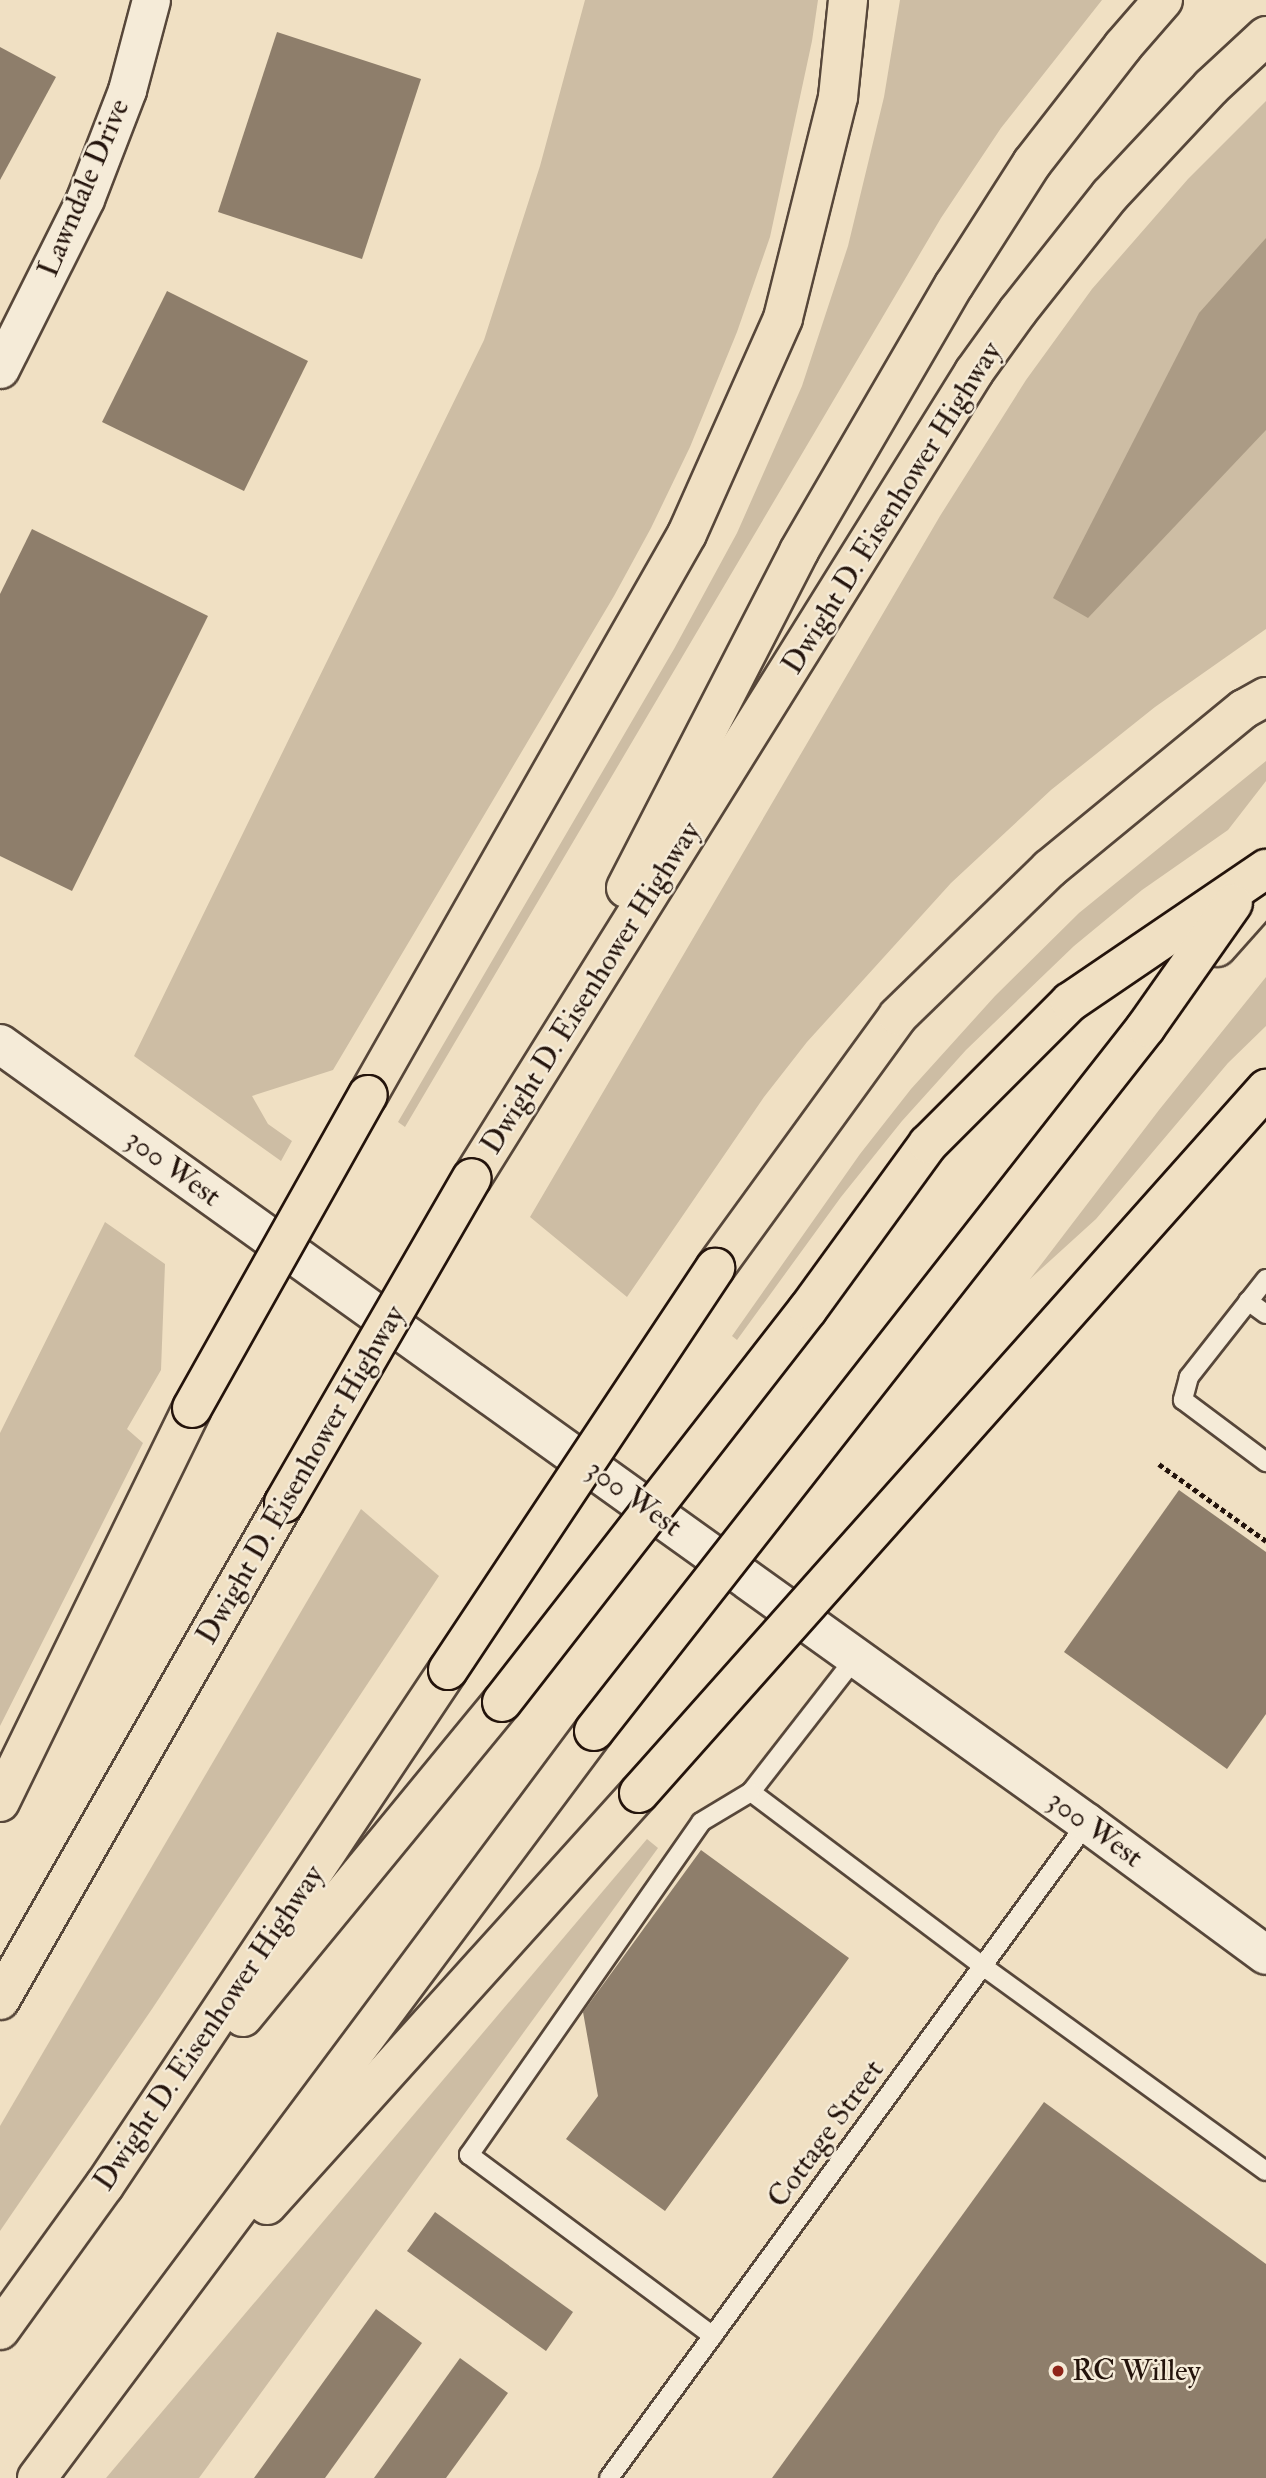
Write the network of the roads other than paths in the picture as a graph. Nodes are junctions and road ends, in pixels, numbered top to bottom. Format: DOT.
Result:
graph roads {
  1 [pos="151,0"];
  2 [pos="848,0"];
  3 [pos="1163,0"];
  4 [pos="1266,36"];
  5 [pos="0,369"];
  6 [pos="1266,697"];
  7 [pos="1266,855"];
  8 [pos="1266,869"];
  9 [pos="1266,892"];
  10 [pos="1146,1027"];
  11 [pos="0,1044"];
  12 [pos="1266,1089"];
  13 [pos="510,1115"];
  14 [pos="1266,1279"];
  15 [pos="1248,1301"];
  16 [pos="1266,1314"];
  17 [pos="1266,1462"];
  18 [pos="856,1657"];
  19 [pos="751,1792"];
  20 [pos="0,1802"];
  21 [pos="1087,1823"];
  22 [pos="1266,1955"];
  23 [pos="984,1967"];
  24 [pos="0,2000"];
  25 [pos="1266,2171"];
  26 [pos="104,2186"];
  27 [pos="0,2330"];
  28 [pos="713,2336"];
  29 [pos="108,2380"];
  30 [pos="37,2478"];
  31 [pos="609,2478"];
  1 -- 5 [label="street, Lawndale Drive"];
  2 -- 20 [label="highway, bridge"];
  3 -- 13 [label="highway"];
  4 -- 13 [label="highway, Dwight D. Eisenhower Highway"];
  6 -- 26 [label="highway, Dwight D. Eisenhower Highway, bridge"];
  7 -- 10 [label="highway, bridge"];
  8 -- 26 [label="highway, bridge"];
  9 -- 10 [label="highway, bridge"];
  10 -- 29 [label="highway, bridge"];
  11 -- 18 [label="main road, 300 West"];
  12 -- 29 [label="highway, bridge"];
  13 -- 24 [label="highway, Dwight D. Eisenhower Highway, bridge"];
  14 -- 15 [label="lane"];
  15 -- 16 [label="lane"];
  15 -- 17 [label="lane"];
  18 -- 19 [label="lane"];
  18 -- 21 [label="main road, 300 West"];
  19 -- 23 [label="lane"];
  19 -- 28 [label="lane"];
  21 -- 22 [label="main road, 300 West"];
  21 -- 23 [label="lane, Cottage Street"];
  23 -- 25 [label="lane"];
  23 -- 28 [label="lane, Cottage Street"];
  26 -- 27 [label="highway, Dwight D. Eisenhower Highway"];
  28 -- 31 [label="lane, Cottage Street"];
  29 -- 30 [label="highway"];
}
